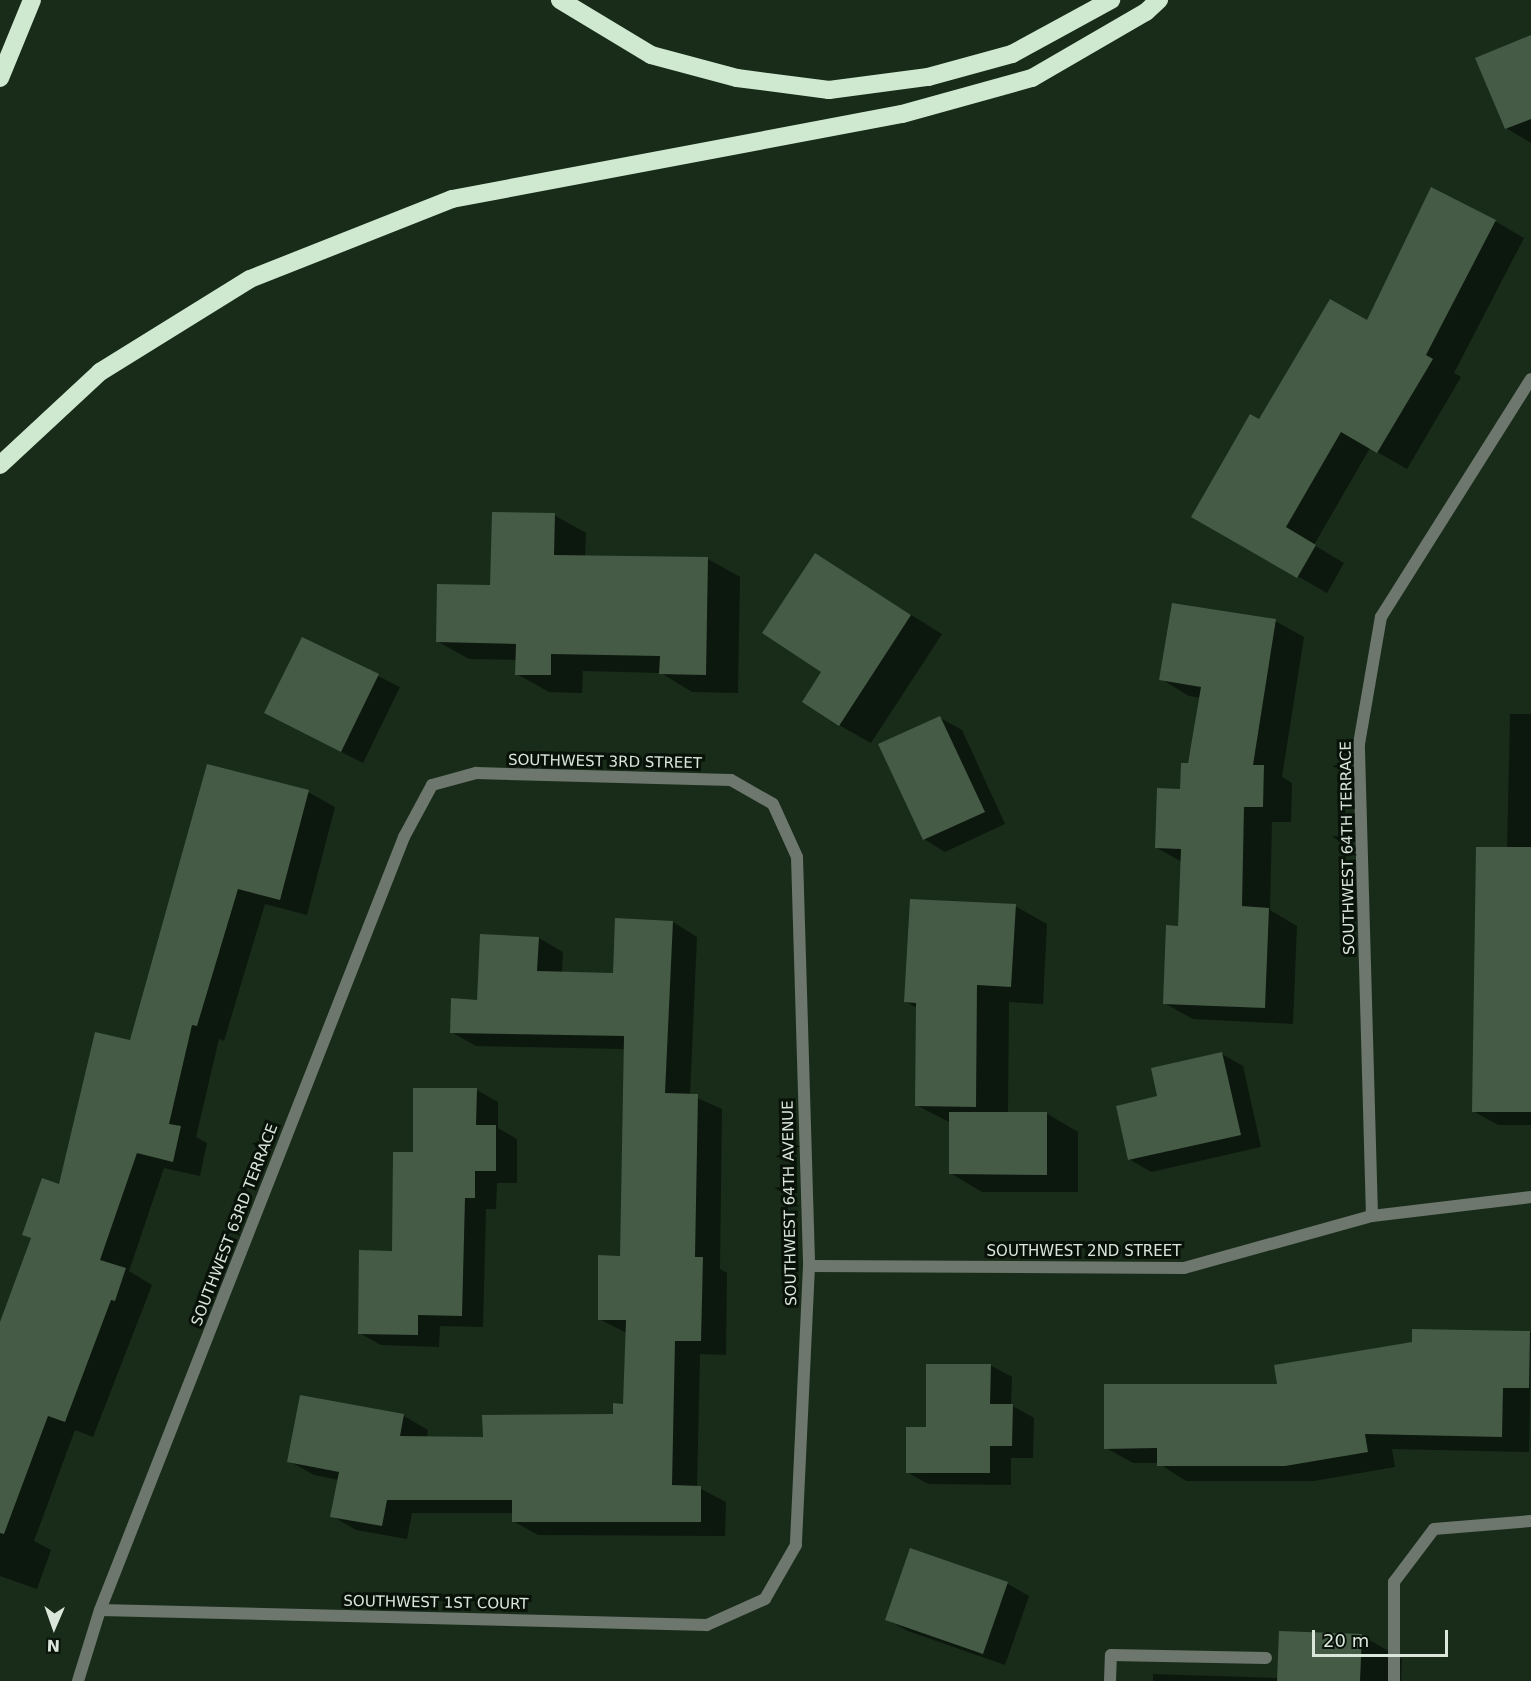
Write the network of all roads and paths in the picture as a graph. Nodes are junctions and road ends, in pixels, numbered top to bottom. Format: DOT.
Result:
graph roads {
  1 [pos="32,0"];
  2 [pos="560,0"];
  3 [pos="1111,0"];
  4 [pos="1159,0"];
  5 [pos="0,78"];
  6 [pos="1531,379"];
  7 [pos="0,465"];
  8 [pos="432,785"];
  9 [pos="773,804"];
  10 [pos="1531,1197"];
  11 [pos="1372,1216"];
  12 [pos="809,1266"];
  13 [pos="1531,1521"];
  14 [pos="765,1599"];
  15 [pos="100,1610"];
  16 [pos="1266,1658"];
  17 [pos="78,1681"];
  18 [pos="1110,1681"];
  19 [pos="1394,1681"];
  1 -- 5 [label="highway"];
  2 -- 3 [label="highway"];
  4 -- 7 [label="highway"];
  6 -- 11 [label="street, SOUTHWEST 64TH TERRACE"];
  8 -- 9 [label="street, SOUTHWEST 3RD STREET"];
  8 -- 15 [label="street, SOUTHWEST 63RD TERRACE"];
  9 -- 12 [label="street, SOUTHWEST 64TH AVENUE"];
  10 -- 11 [label="street, SOUTHWEST 2ND STREET"];
  11 -- 12 [label="street, SOUTHWEST 2ND STREET"];
  12 -- 14 [label="street, SOUTHWEST 64TH AVENUE"];
  13 -- 19 [label="street"];
  14 -- 15 [label="street, SOUTHWEST 1ST COURT"];
  15 -- 17 [label="street, SOUTHWEST 63RD TERRACE"];
  16 -- 18 [label="street"];
}
